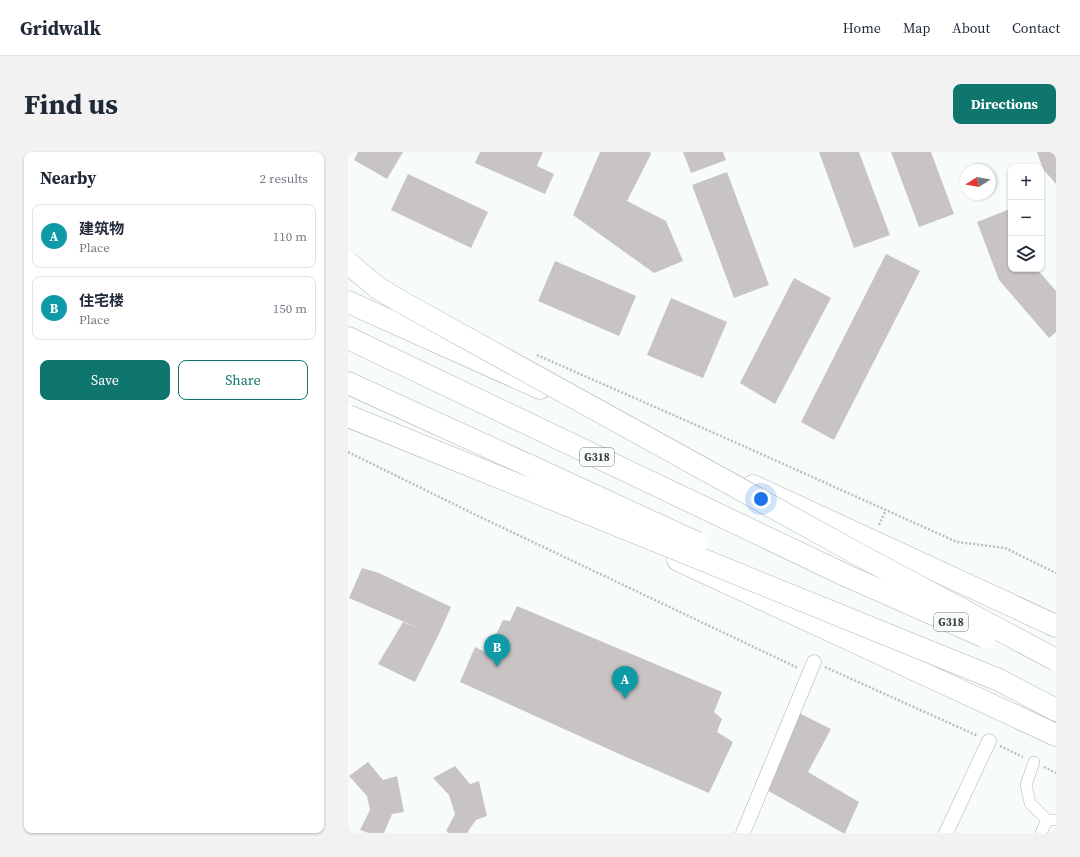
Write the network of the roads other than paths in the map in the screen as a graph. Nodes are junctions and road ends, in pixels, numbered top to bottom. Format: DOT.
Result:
graph roads {
  1 [pos="348,263"];
  2 [pos="348,273"];
  3 [pos="378,288"];
  4 [pos="348,302"];
  5 [pos="348,338"];
  6 [pos="348,383"];
  7 [pos="348,406"];
  8 [pos="348,416"];
  9 [pos="1056,626"];
  10 [pos="1056,660"];
  11 [pos="811,668"];
  12 [pos="1056,669"];
  13 [pos="999,680"];
  14 [pos="1056,710"];
  15 [pos="1056,735"];
  16 [pos="989,741"];
  17 [pos="1034,762"];
  18 [pos="1051,820"];
  19 [pos="743,833"];
  20 [pos="946,833"];
  21 [pos="1040,833"];
  1 -- 3 [label="main road, bridge"];
  2 -- 3 [label="main road, bridge"];
  3 -- 10 [label="main road, bridge"];
  4 -- 9 [label="main road"];
  5 -- 12 [label="main road, G318, bridge"];
  6 -- 13 [label="main road, G318, bridge"];
  7 -- 15 [label="main road"];
  8 -- 13 [label="main road, bridge"];
  11 -- 19 [label="street"];
  13 -- 14 [label="main road, G318"];
  16 -- 20 [label="street"];
  17 -- 18 [label="street"];
  18 -- 21 [label="street"];
}
